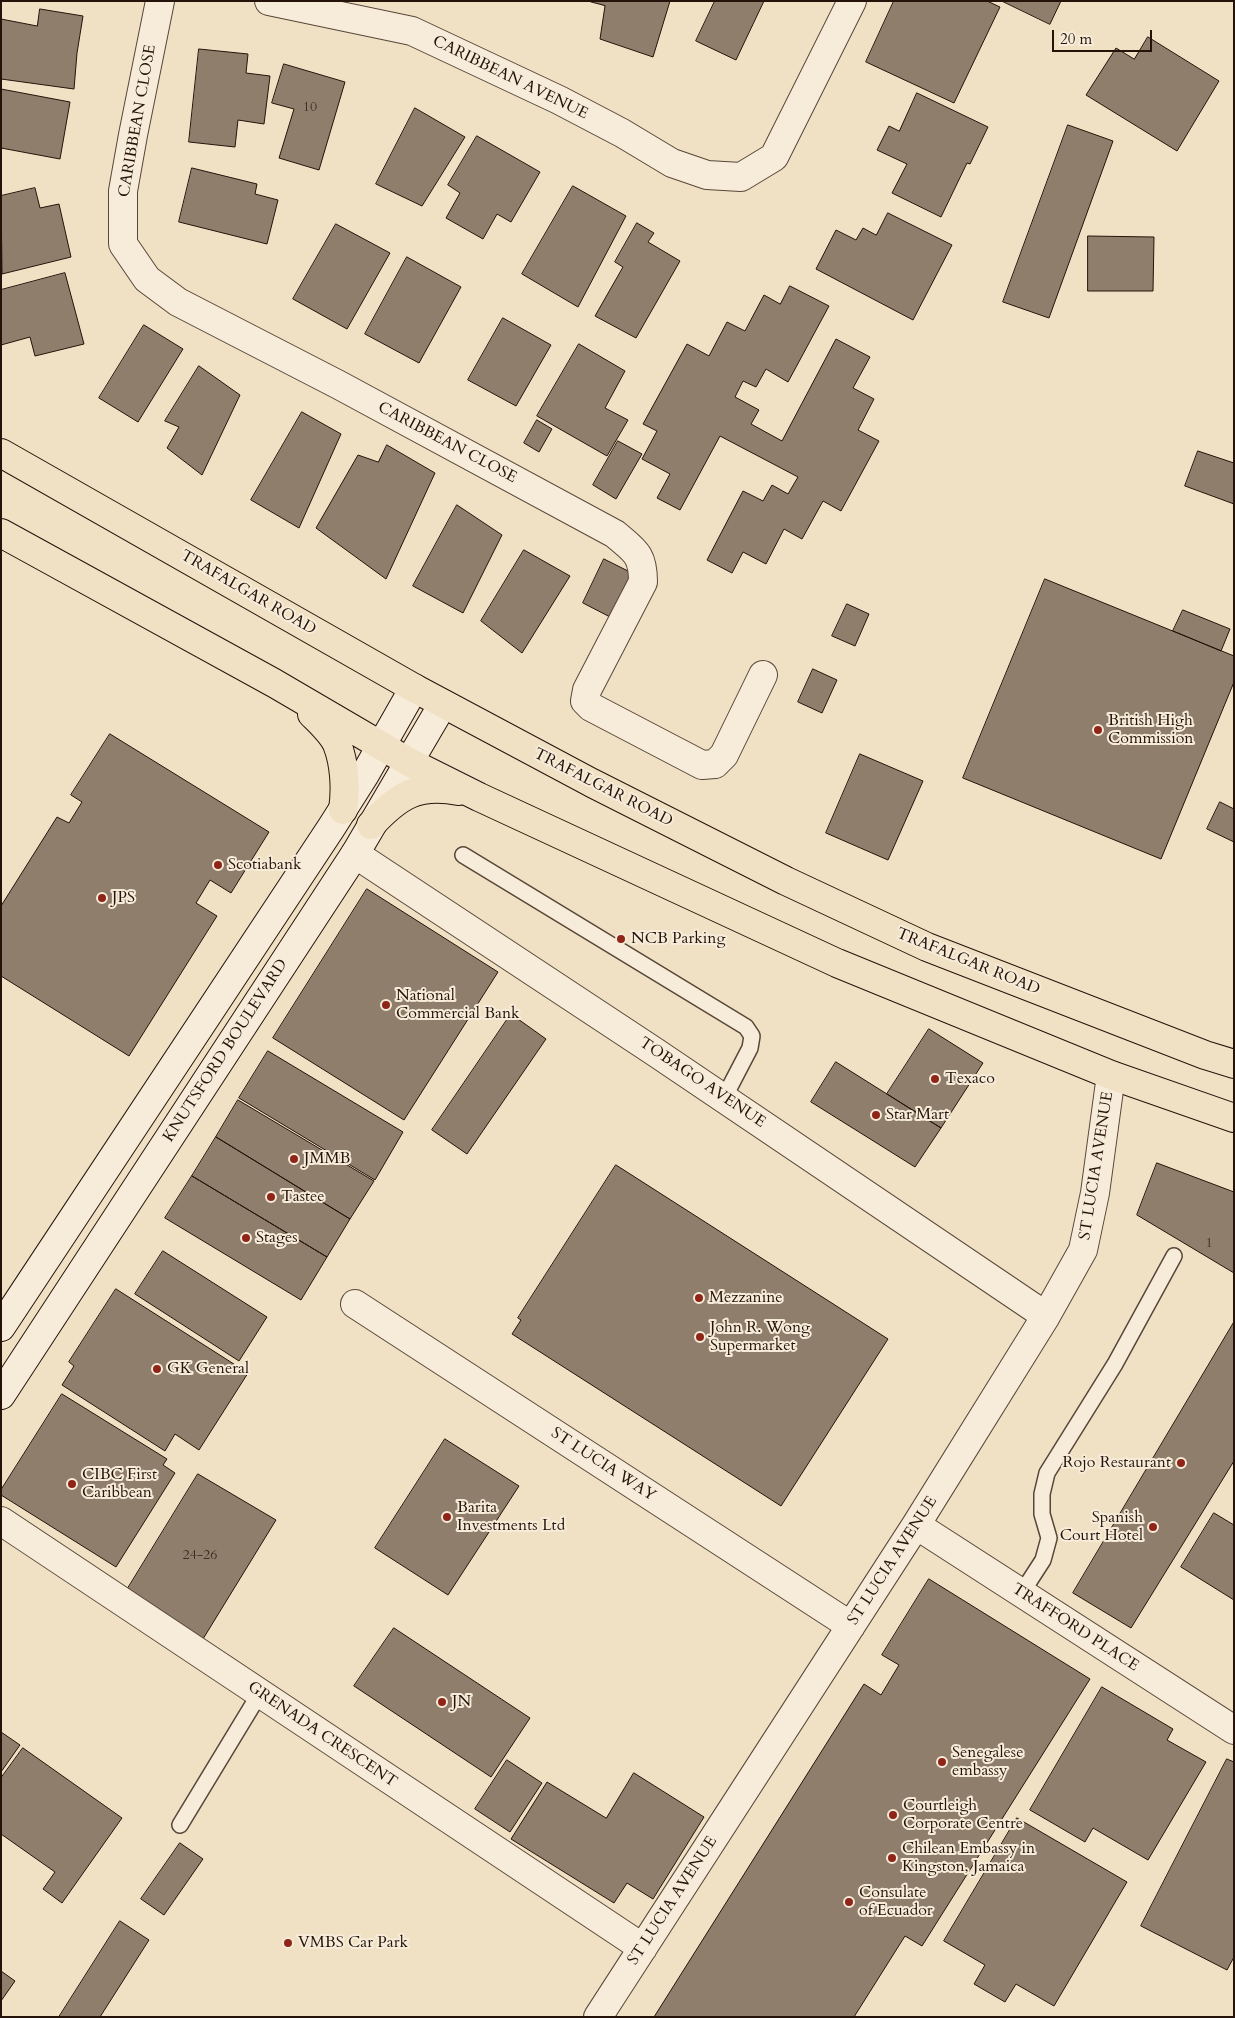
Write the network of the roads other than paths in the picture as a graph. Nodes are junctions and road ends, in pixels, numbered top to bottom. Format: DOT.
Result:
graph roads {
  1 [pos="160,1"];
  2 [pos="269,1"];
  3 [pos="852,1"];
  4 [pos="1,453"];
  5 [pos="1,534"];
  6 [pos="763,675"];
  7 [pos="274,683"];
  8 [pos="414,688"];
  9 [pos="443,704"];
  10 [pos="381,746"];
  11 [pos="409,762"];
  12 [pos="480,797"];
  13 [pos="342,810"];
  14 [pos="371,825"];
  15 [pos="355,854"];
  16 [pos="463,855"];
  17 [pos="1234,1064"];
  18 [pos="1111,1074"];
  19 [pos="724,1098"];
  20 [pos="1228,1116"];
  21 [pos="1174,1256"];
  22 [pos="355,1304"];
  23 [pos="1046,1316"];
  24 [pos="1,1327"];
  25 [pos="1,1394"];
  26 [pos="1,1521"];
  27 [pos="916,1526"];
  28 [pos="1021,1594"];
  29 [pos="851,1626"];
  30 [pos="260,1694"];
  31 [pos="1234,1730"];
  32 [pos="180,1825"];
  33 [pos="643,1948"];
  34 [pos="598,2017"];
  1 -- 6 [label="street, CARIBBEAN CLOSE"];
  2 -- 3 [label="street, CARIBBEAN AVENUE"];
  4 -- 8 [label="main road, TRAFALGAR ROAD"];
  5 -- 7 [label="main road"];
  7 -- 10 [label="main road"];
  7 -- 13 [label="main road"];
  8 -- 9 [label="main road, TRAFALGAR ROAD"];
  8 -- 10 [label="street"];
  9 -- 11 [label="street, KNUTSFORD BOULEVARD"];
  9 -- 17 [label="main road, TRAFALGAR ROAD"];
  10 -- 11 [label="main road"];
  10 -- 13 [label="street"];
  11 -- 12 [label="main road"];
  11 -- 14 [label="street, KNUTSFORD BOULEVARD"];
  12 -- 14 [label="main road"];
  12 -- 18 [label="main road"];
  13 -- 24 [label="street"];
  14 -- 15 [label="street, KNUTSFORD BOULEVARD"];
  15 -- 19 [label="street, TOBAGO AVENUE"];
  15 -- 25 [label="street, KNUTSFORD BOULEVARD"];
  16 -- 19 [label="lane"];
  18 -- 20 [label="main road"];
  18 -- 23 [label="street, ST LUCIA AVENUE"];
  19 -- 23 [label="street, TOBAGO AVENUE"];
  21 -- 28 [label="lane"];
  22 -- 29 [label="street, ST LUCIA WAY"];
  23 -- 27 [label="street, ST LUCIA AVENUE"];
  26 -- 30 [label="street, GRENADA CRESCENT"];
  27 -- 28 [label="street, TRAFFORD PLACE"];
  27 -- 29 [label="street, ST LUCIA AVENUE"];
  28 -- 31 [label="street, TRAFFORD PLACE"];
  29 -- 33 [label="street, ST LUCIA AVENUE"];
  30 -- 32 [label="lane"];
  30 -- 33 [label="street, GRENADA CRESCENT"];
  33 -- 34 [label="street, ST LUCIA AVENUE"];
}
